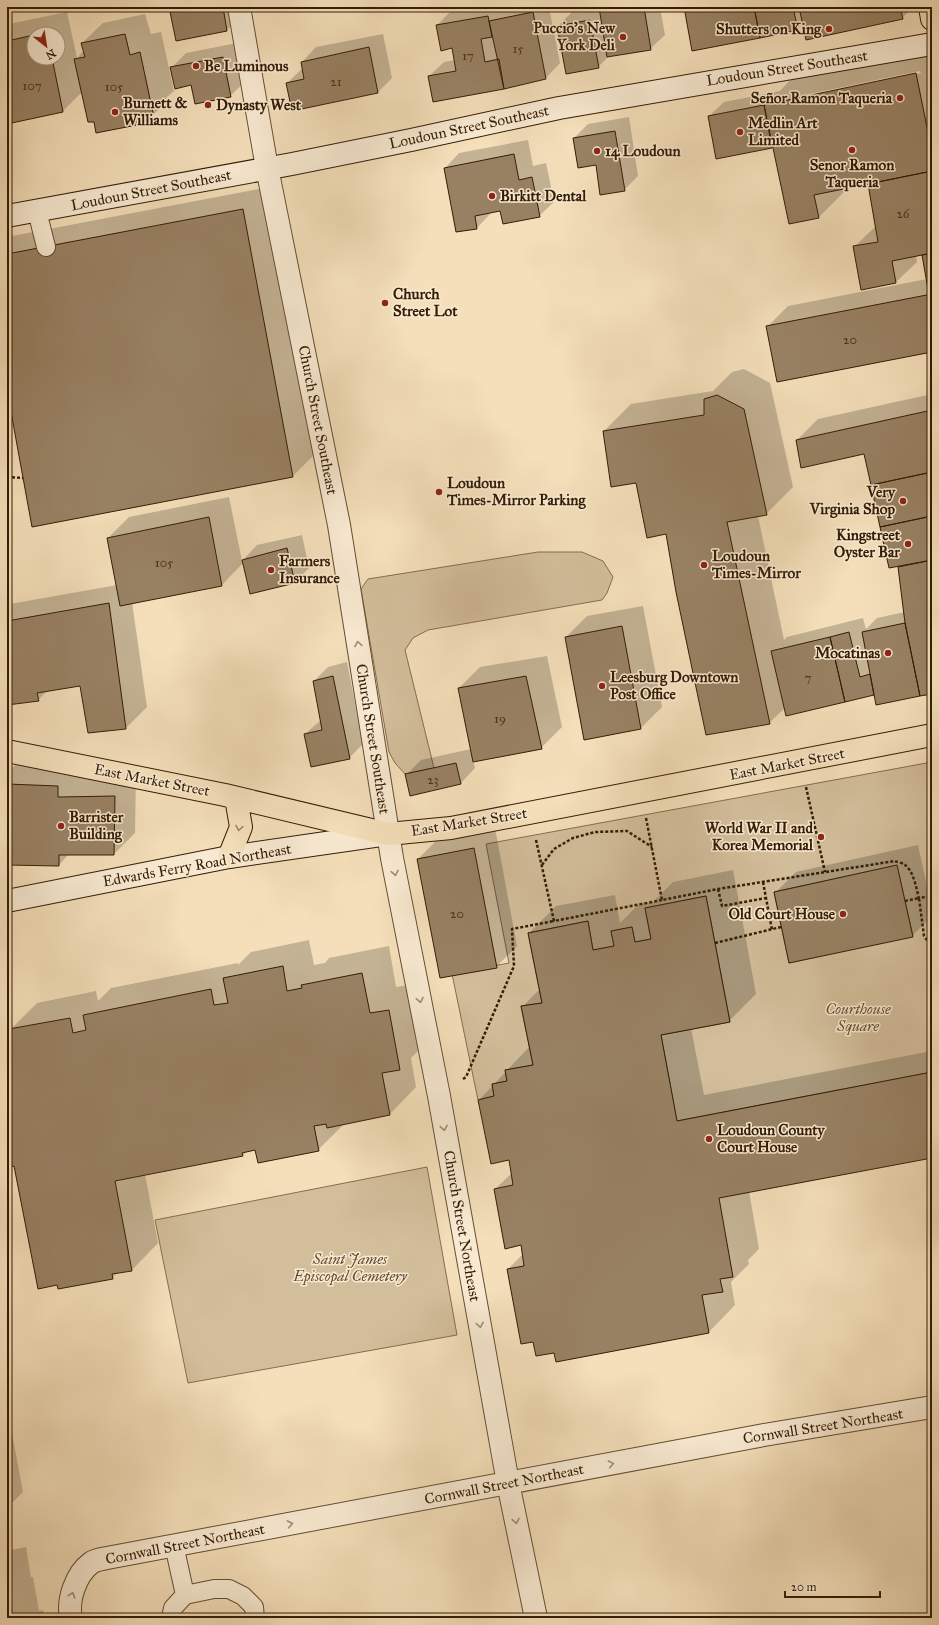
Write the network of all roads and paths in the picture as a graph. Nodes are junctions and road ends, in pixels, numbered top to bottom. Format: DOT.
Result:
graph roads {
  1 [pos="239,7"];
  2 [pos="930,7"];
  3 [pos="932,19"];
  4 [pos="932,44"];
  5 [pos="267,168"];
  6 [pos="37,211"];
  7 [pos="7,216"];
  8 [pos="46,247"];
  9 [pos="7,477"];
  10 [pos="23,478"];
  11 [pos="932,735"];
  12 [pos="7,751"];
  13 [pos="806,786"];
  14 [pos="236,798"];
  15 [pos="646,815"];
  16 [pos="388,834"];
  17 [pos="536,836"];
  18 [pos="652,847"];
  19 [pos="229,857"];
  20 [pos="542,865"];
  21 [pos="825,872"];
  22 [pos="763,882"];
  23 [pos="718,889"];
  24 [pos="932,896"];
  25 [pos="766,898"];
  26 [pos="919,898"];
  27 [pos="662,900"];
  28 [pos="7,901"];
  29 [pos="905,901"];
  30 [pos="554,921"];
  31 [pos="781,927"];
  32 [pos="772,930"];
  33 [pos="715,943"];
  34 [pos="932,947"];
  35 [pos="439,1096"];
  36 [pos="932,1407"];
  37 [pos="508,1483"];
  38 [pos="174,1545"];
  39 [pos="185,1595"];
  40 [pos="71,1618"];
  41 [pos="171,1618"];
  42 [pos="255,1618"];
  43 [pos="536,1618"];
  1 -- 5 [label="street, Church Street Southeast"];
  2 -- 3 [label="main road"];
  4 -- 5 [label="street, Loudoun Street Southeast"];
  5 -- 6 [label="street, Loudoun Street Southeast"];
  16 -- 5 [label="street, Church Street Southeast, one-way"];
  6 -- 7 [label="street, Loudoun Street Southeast"];
  6 -- 8 [label="lane"];
  9 -- 10 [label="path"];
  11 -- 16 [label="main road, East Market Street"];
  12 -- 14 [label="main road, East Market Street"];
  13 -- 21 [label="path"];
  14 -- 16 [label="main road, East Market Street"];
  14 -- 19 [label="main road, one-way"];
  15 -- 18 [label="path"];
  16 -- 19 [label="street, Edwards Ferry Road Northeast"];
  16 -- 35 [label="street, Church Street Northeast, one-way"];
  17 -- 20 [label="path"];
  18 -- 20 [label="path"];
  18 -- 27 [label="path"];
  19 -- 28 [label="street, Edwards Ferry Road Northeast"];
  20 -- 30 [label="path"];
  21 -- 22 [label="path"];
  21 -- 26 [label="path"];
  22 -- 23 [label="path"];
  22 -- 25 [label="path"];
  23 -- 25 [label="path"];
  23 -- 27 [label="path"];
  24 -- 26 [label="path"];
  25 -- 32 [label="path"];
  26 -- 29 [label="path"];
  26 -- 34 [label="path"];
  27 -- 30 [label="path"];
  30 -- 35 [label="path"];
  31 -- 32 [label="path"];
  32 -- 33 [label="path"];
  35 -- 37 [label="street, Church Street Northeast, one-way"];
  37 -- 36 [label="street, Cornwall Street Northeast, one-way"];
  38 -- 37 [label="street, Cornwall Street Northeast, one-way"];
  37 -- 43 [label="street, Church Street Northeast, one-way"];
  38 -- 39 [label="lane"];
  40 -- 38 [label="street, Cornwall Street Northeast, one-way"];
  39 -- 41 [label="lane"];
  39 -- 42 [label="lane"];
}
